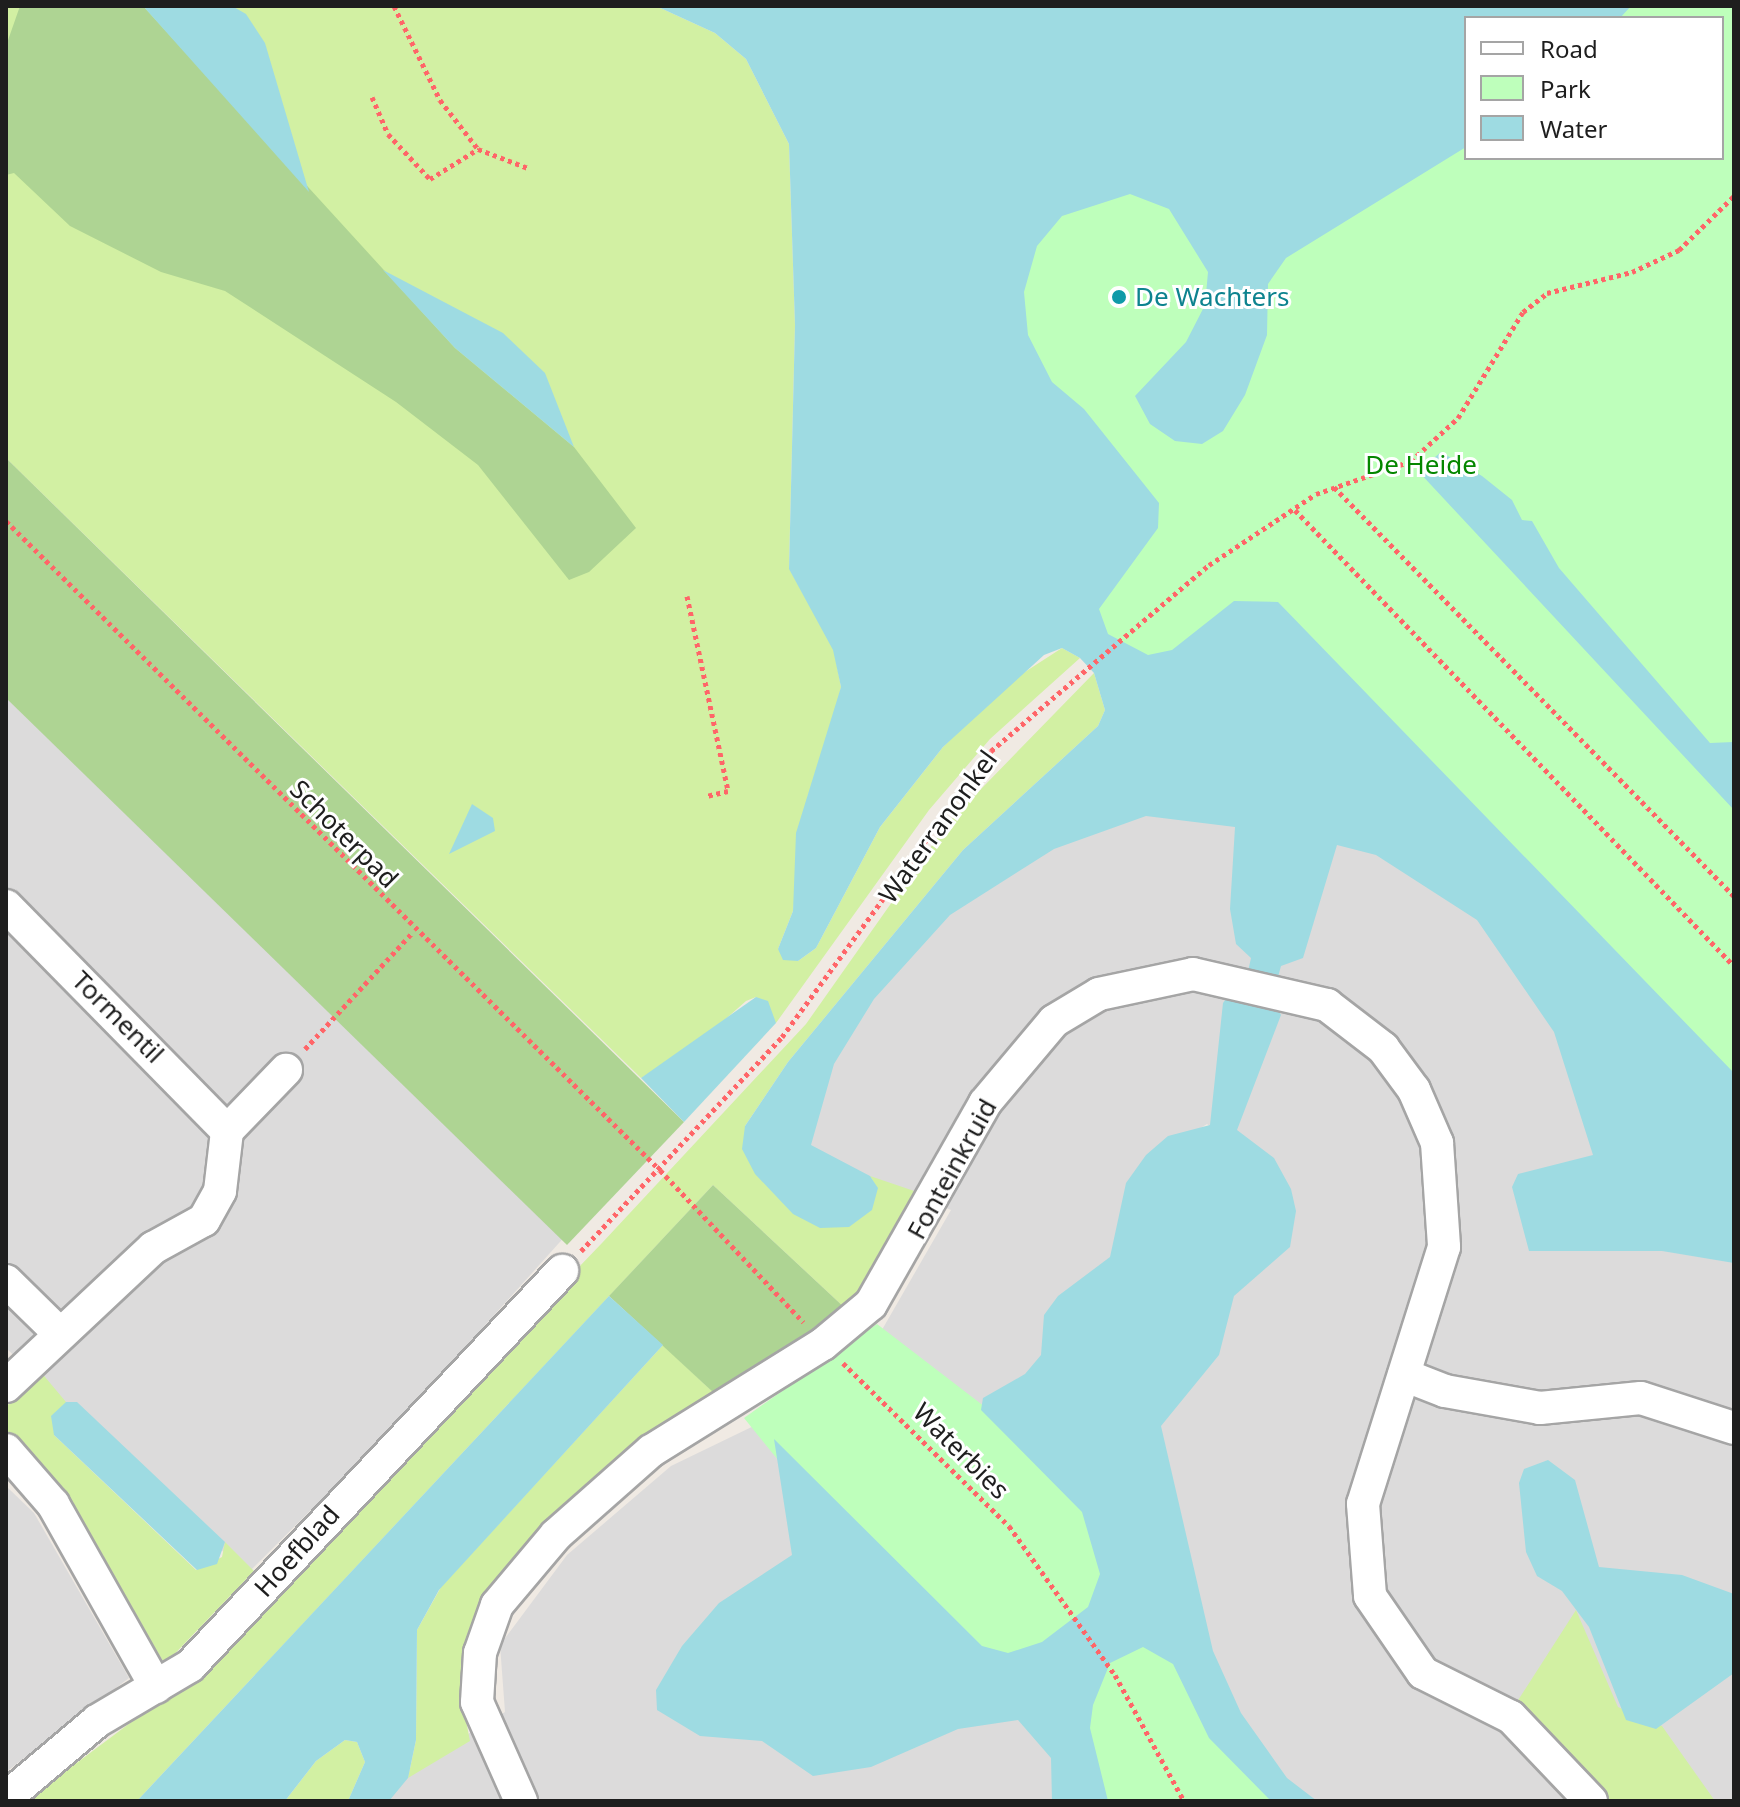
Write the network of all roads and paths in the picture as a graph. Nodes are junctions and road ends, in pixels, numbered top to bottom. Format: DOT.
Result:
graph roads {
  1 [pos="394,6"];
  2 [pos="372,97"];
  3 [pos="478,149"];
  4 [pos="528,168"];
  5 [pos="1734,196"];
  6 [pos="1334,487"];
  7 [pos="1295,510"];
  8 [pos="6,521"];
  9 [pos="687,596"];
  10 [pos="707,796"];
  11 [pos="1734,896"];
  12 [pos="6,906"];
  13 [pos="413,932"];
  14 [pos="1734,966"];
  15 [pos="286,1070"];
  16 [pos="227,1131"];
  17 [pos="660,1170"];
  18 [pos="562,1271"];
  19 [pos="6,1281"];
  20 [pos="58,1332"];
  21 [pos="823,1344"];
  22 [pos="1404,1375"];
  23 [pos="6,1386"];
  24 [pos="1734,1428"];
  25 [pos="6,1450"];
  26 [pos="156,1687"];
  27 [pos="6,1798"];
  28 [pos="521,1801"];
  29 [pos="1184,1801"];
  30 [pos="1591,1801"];
  1 -- 3 [label="path"];
  2 -- 3 [label="path"];
  3 -- 4 [label="path"];
  5 -- 6 [label="path, Waterranonkel"];
  6 -- 7 [label="path, Waterranonkel"];
  6 -- 11 [label="path"];
  7 -- 14 [label="path"];
  7 -- 17 [label="path, Waterranonkel"];
  8 -- 13 [label="path, Schoterpad"];
  9 -- 10 [label="path"];
  12 -- 16 [label="street, Tormentil"];
  13 -- 15 [label="path"];
  13 -- 17 [label="path, Schoterpad"];
  15 -- 16 [label="street"];
  16 -- 20 [label="street"];
  17 -- 18 [label="path"];
  17 -- 21 [label="path, Waterbies"];
  18 -- 26 [label="street, Hoefblad"];
  19 -- 20 [label="street"];
  20 -- 23 [label="street"];
  21 -- 22 [label="street, Fonteinkruid"];
  21 -- 28 [label="street, Fonteinkruid"];
  21 -- 29 [label="path, Waterbies"];
  22 -- 24 [label="street"];
  22 -- 30 [label="street, Fonteinkruid"];
  25 -- 26 [label="street"];
  26 -- 27 [label="street, Hoefblad"];
}
